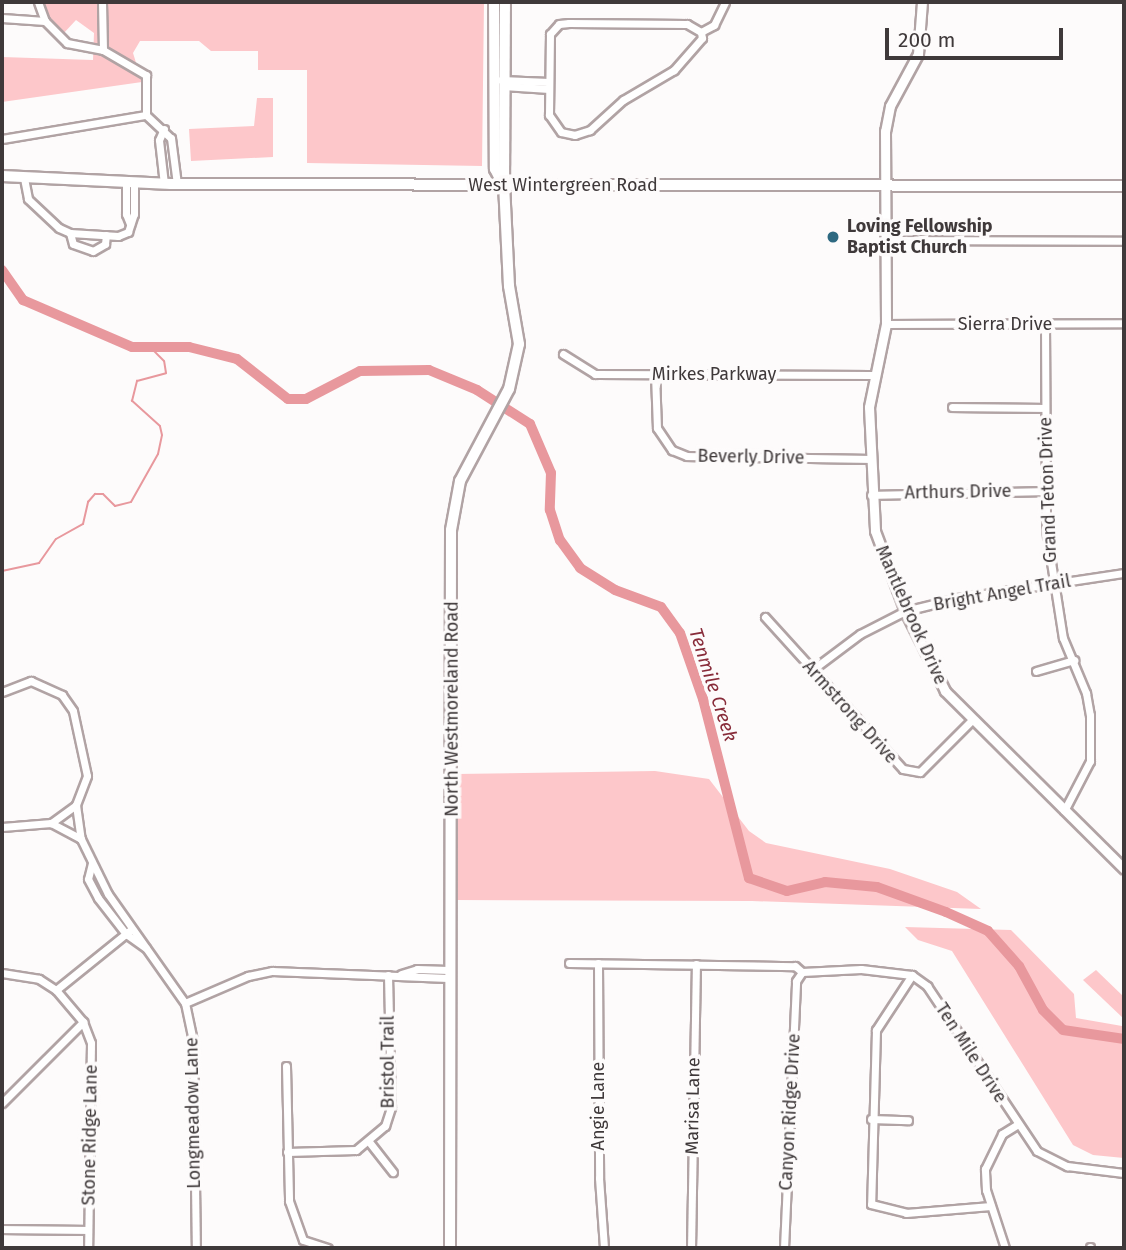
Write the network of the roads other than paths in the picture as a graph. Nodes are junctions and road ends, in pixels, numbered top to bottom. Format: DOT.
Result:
graph roads {
  1 [pos="38,2"];
  2 [pos="102,2"];
  3 [pos="494,2"];
  4 [pos="505,2"];
  5 [pos="725,2"];
  6 [pos="922,2"];
  7 [pos="2,18"];
  8 [pos="45,21"];
  9 [pos="701,32"];
  10 [pos="103,50"];
  11 [pos="500,83"];
  12 [pos="549,86"];
  13 [pos="146,115"];
  14 [pos="164,129"];
  15 [pos="2,139"];
  16 [pos="2,176"];
  17 [pos="24,178"];
  18 [pos="130,183"];
  19 [pos="164,184"];
  20 [pos="177,184"];
  21 [pos="504,185"];
  22 [pos="886,186"];
  23 [pos="1124,186"];
  24 [pos="70,233"];
  25 [pos="106,234"];
  26 [pos="886,240"];
  27 [pos="1124,241"];
  28 [pos="1124,323"];
  29 [pos="886,324"];
  30 [pos="1045,324"];
  31 [pos="563,354"];
  32 [pos="655,374"];
  33 [pos="872,375"];
  34 [pos="952,407"];
  35 [pos="1045,408"];
  36 [pos="869,459"];
  37 [pos="1045,491"];
  38 [pos="871,495"];
  39 [pos="1124,573"];
  40 [pos="1052,584"];
  41 [pos="905,611"];
  42 [pos="765,617"];
  43 [pos="1074,660"];
  44 [pos="813,670"];
  45 [pos="1036,671"];
  46 [pos="2,692"];
  47 [pos="971,720"];
  48 [pos="76,805"];
  49 [pos="1064,811"];
  50 [pos="51,823"];
  51 [pos="2,827"];
  52 [pos="81,839"];
  53 [pos="92,863"];
  54 [pos="1124,869"];
  55 [pos="133,928"];
  56 [pos="125,934"];
  57 [pos="147,949"];
  58 [pos="569,963"];
  59 [pos="598,963"];
  60 [pos="695,964"];
  61 [pos="2,973"];
  62 [pos="448,974"];
  63 [pos="800,974"];
  64 [pos="388,975"];
  65 [pos="912,975"];
  66 [pos="56,990"];
  67 [pos="185,1003"];
  68 [pos="83,1022"];
  69 [pos="286,1066"];
  70 [pos="2,1103"];
  71 [pos="871,1119"];
  72 [pos="908,1120"];
  73 [pos="1017,1124"];
  74 [pos="370,1143"];
  75 [pos="287,1153"];
  76 [pos="393,1172"];
  77 [pos="1124,1173"];
  78 [pos="991,1206"];
  79 [pos="2,1229"];
  80 [pos="89,1230"];
  81 [pos="303,1240"];
  82 [pos="88,1248"];
  83 [pos="196,1248"];
  84 [pos="297,1248"];
  85 [pos="328,1248"];
  86 [pos="450,1248"];
  87 [pos="604,1248"];
  88 [pos="691,1248"];
  89 [pos="784,1248"];
  90 [pos="1005,1248"];
  1 -- 8 [label="street"];
  2 -- 10 [label="street"];
  3 -- 11 [label="main road, North Westmoreland Road"];
  4 -- 11 [label="main road, North Westmoreland Road"];
  5 -- 9 [label="street"];
  6 -- 22 [label="street, Mantlebrook Drive"];
  7 -- 8 [label="street"];
  8 -- 10 [label="street"];
  9 -- 12 [label="street"];
  9 -- 12 [label="street"];
  10 -- 13 [label="street"];
  11 -- 12 [label="street"];
  11 -- 21 [label="main road, North Westmoreland Road"];
  13 -- 14 [label="street"];
  13 -- 15 [label="street"];
  14 -- 19 [label="street"];
  14 -- 20 [label="street"];
  16 -- 17 [label="main road, West Wintergreen Road"];
  17 -- 18 [label="main road, West Wintergreen Road"];
  17 -- 24 [label="street"];
  18 -- 19 [label="main road, West Wintergreen Road"];
  18 -- 25 [label="street"];
  19 -- 20 [label="main road, West Wintergreen Road"];
  20 -- 21 [label="main road, West Wintergreen Road"];
  21 -- 22 [label="main road, West Wintergreen Road"];
  21 -- 62 [label="main road, North Westmoreland Road"];
  22 -- 23 [label="main road, West Wintergreen Road"];
  22 -- 26 [label="street, Mantlebrook Drive"];
  24 -- 25 [label="street"];
  24 -- 25 [label="street"];
  26 -- 27 [label="street"];
  26 -- 29 [label="street, Mantlebrook Drive"];
  28 -- 30 [label="street, Sierra Drive"];
  29 -- 30 [label="street, Sierra Drive"];
  29 -- 33 [label="street, Mantlebrook Drive"];
  30 -- 35 [label="street, Grand Teton Drive"];
  31 -- 32 [label="street, Mirkes Parkway"];
  32 -- 33 [label="street, Mirkes Parkway"];
  32 -- 36 [label="street, Beverly Drive"];
  33 -- 36 [label="street, Mantlebrook Drive"];
  34 -- 35 [label="street"];
  35 -- 37 [label="street, Grand Teton Drive"];
  36 -- 38 [label="street, Mantlebrook Drive"];
  37 -- 38 [label="street, Arthurs Drive"];
  37 -- 40 [label="street, Grand Teton Drive"];
  38 -- 41 [label="street, Mantlebrook Drive"];
  39 -- 40 [label="street, Bright Angel Trail"];
  40 -- 41 [label="street, Bright Angel Trail"];
  40 -- 43 [label="street, Grand Teton Drive"];
  41 -- 44 [label="street, Bright Angel Trail"];
  41 -- 47 [label="street, Mantlebrook Drive"];
  42 -- 44 [label="street, Armstrong Drive"];
  43 -- 45 [label="street"];
  43 -- 49 [label="street, Grand Teton Drive"];
  44 -- 47 [label="street, Armstrong Drive"];
  46 -- 48 [label="street"];
  47 -- 49 [label="street, Mantlebrook Drive"];
  48 -- 50 [label="street"];
  48 -- 52 [label="street, Longmeadow Lane"];
  49 -- 54 [label="street, Mantlebrook Drive"];
  50 -- 51 [label="street"];
  50 -- 52 [label="street"];
  52 -- 53 [label="street, Longmeadow Lane"];
  53 -- 55 [label="street, Longmeadow Lane"];
  53 -- 56 [label="street, Longmeadow Lane"];
  55 -- 56 [label="street"];
  55 -- 57 [label="street, Longmeadow Lane"];
  56 -- 57 [label="street, Longmeadow Lane"];
  56 -- 66 [label="street"];
  57 -- 67 [label="street, Longmeadow Lane"];
  58 -- 59 [label="street"];
  59 -- 60 [label="street"];
  59 -- 87 [label="street, Angie Lane"];
  60 -- 63 [label="street"];
  60 -- 88 [label="street, Marisa Lane"];
  61 -- 66 [label="street"];
  62 -- 64 [label="street"];
  62 -- 86 [label="main road, North Westmoreland Road"];
  63 -- 65 [label="street"];
  63 -- 89 [label="street, Canyon Ridge Drive"];
  64 -- 67 [label="street"];
  64 -- 74 [label="street, Bristol Trail"];
  65 -- 71 [label="street"];
  65 -- 73 [label="street, Ten Mile Drive"];
  66 -- 68 [label="street"];
  67 -- 83 [label="street, Longmeadow Lane"];
  68 -- 70 [label="street"];
  68 -- 80 [label="street, Stone Ridge Lane"];
  69 -- 75 [label="street"];
  71 -- 72 [label="street"];
  71 -- 78 [label="street"];
  73 -- 77 [label="street, Ten Mile Drive"];
  73 -- 78 [label="street"];
  74 -- 75 [label="street"];
  74 -- 76 [label="street"];
  75 -- 81 [label="street"];
  78 -- 90 [label="street"];
  79 -- 80 [label="street"];
  80 -- 82 [label="street, Stone Ridge Lane"];
  81 -- 84 [label="street"];
  81 -- 85 [label="street"];
}
